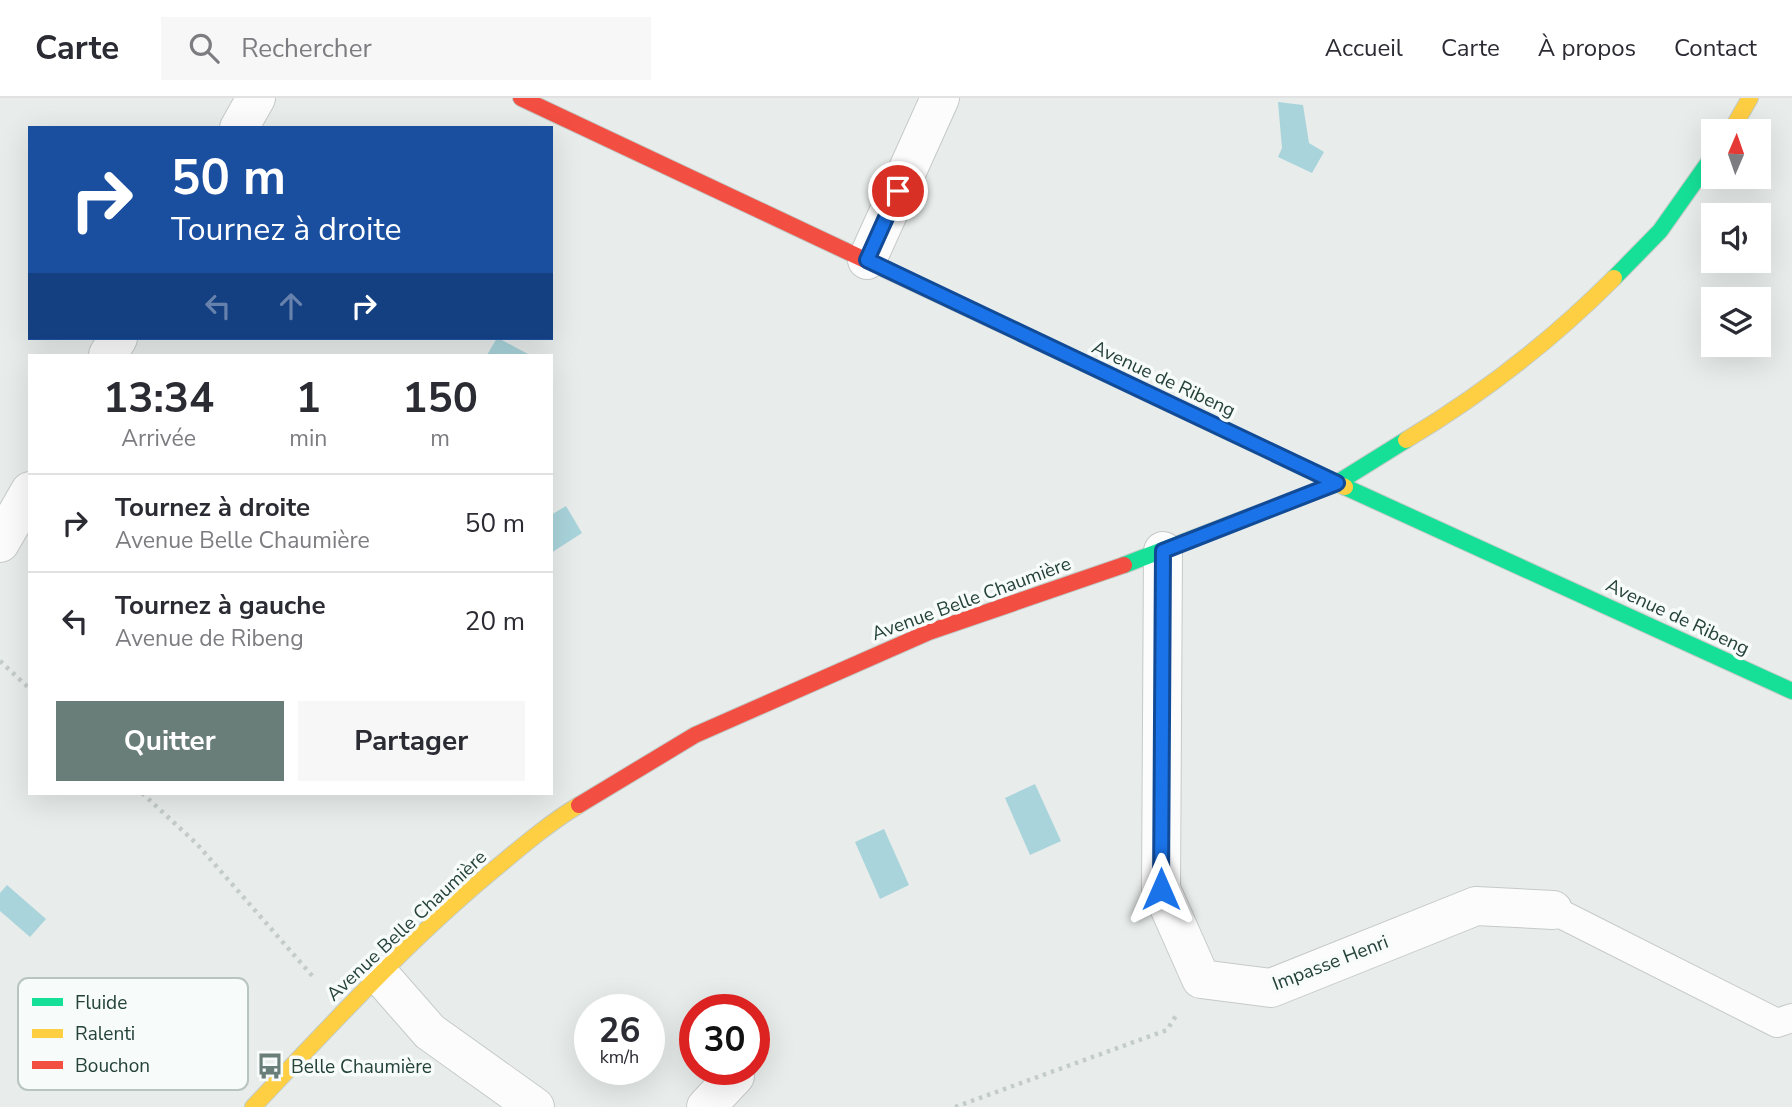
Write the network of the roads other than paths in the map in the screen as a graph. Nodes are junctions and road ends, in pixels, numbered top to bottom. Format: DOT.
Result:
graph roads {
  1 [pos="256,98"];
  2 [pos="521,98"];
  3 [pos="940,98"];
  4 [pos="1750,98"];
  5 [pos="1738,119"];
  6 [pos="240,126"];
  7 [pos="1701,173"];
  8 [pos="867,260"];
  9 [pos="1337,483"];
  10 [pos="28,494"];
  11 [pos="0,543"];
  12 [pos="1163,551"];
  13 [pos="1792,691"];
  14 [pos="1553,910"];
  15 [pos="380,975"];
  16 [pos="1792,1018"];
  17 [pos="727,1085"];
  18 [pos="253,1107"];
  19 [pos="535,1107"];
  20 [pos="706,1107"];
  1 -- 6 [label="street"];
  2 -- 8 [label="street, Avenue de Ribeng"];
  3 -- 8 [label="street"];
  4 -- 5 [label="street"];
  7 -- 9 [label="street, Avenue Belle Chaumière"];
  8 -- 9 [label="street, Avenue de Ribeng"];
  9 -- 12 [label="street, Avenue Belle Chaumière"];
  9 -- 13 [label="street, Avenue de Ribeng"];
  10 -- 11 [label="street"];
  12 -- 14 [label="street, Impasse Henri"];
  12 -- 15 [label="street, Avenue Belle Chaumière"];
  14 -- 16 [label="lane"];
  15 -- 18 [label="street, Avenue Belle Chaumière"];
  15 -- 19 [label="street"];
  17 -- 20 [label="street"];
}
